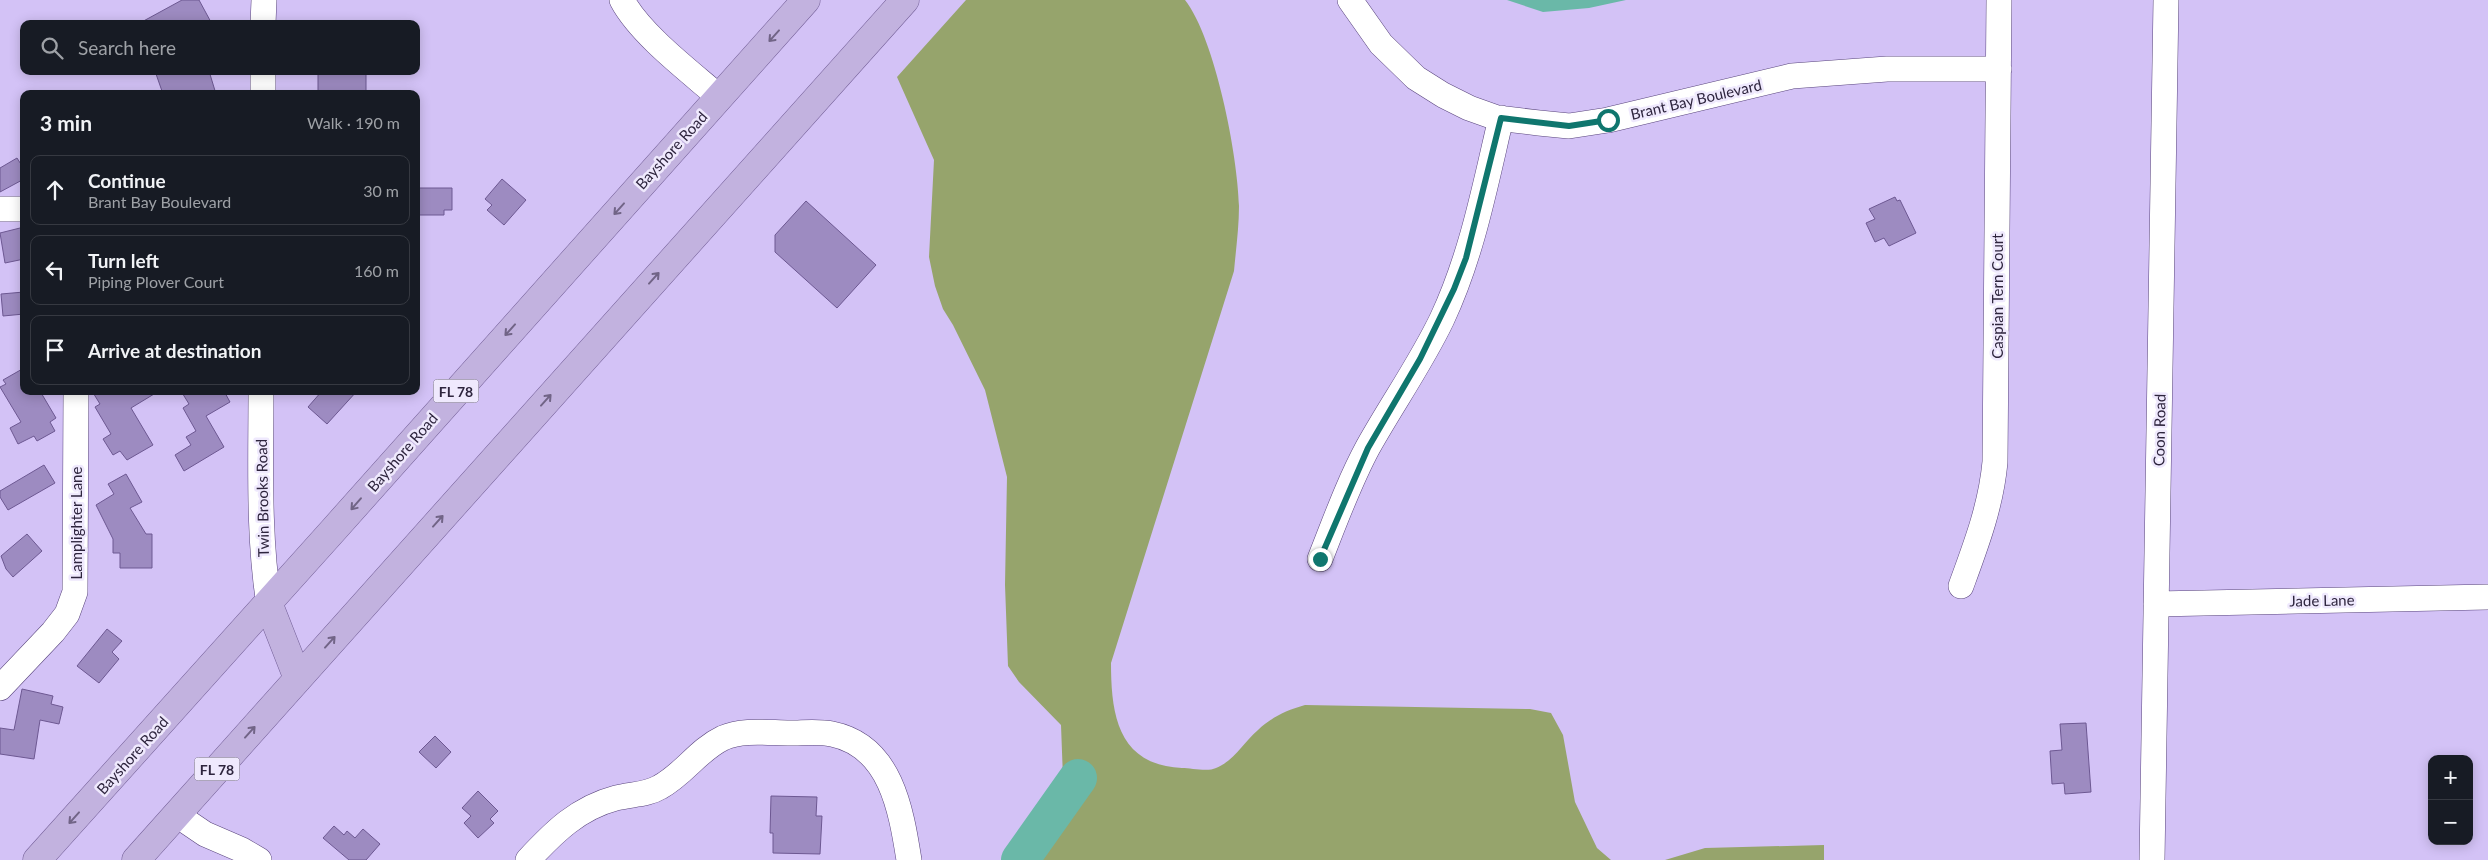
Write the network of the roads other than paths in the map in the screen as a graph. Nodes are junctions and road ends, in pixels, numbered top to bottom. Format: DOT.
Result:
graph roads {
  1 [pos="264,0"];
  2 [pos="622,0"];
  3 [pos="806,0"];
  4 [pos="905,0"];
  5 [pos="1350,0"];
  6 [pos="1999,0"];
  7 [pos="2166,0"];
  8 [pos="263,20"];
  9 [pos="1999,69"];
  10 [pos="263,75"];
  11 [pos="263,90"];
  12 [pos="719,97"];
  13 [pos="1501,118"];
  14 [pos="0,209"];
  15 [pos="20,209"];
  16 [pos="76,395"];
  17 [pos="261,395"];
  18 [pos="1320,559"];
  19 [pos="1961,586"];
  20 [pos="2488,597"];
  21 [pos="2156,604"];
  22 [pos="269,605"];
  23 [pos="298,679"];
  24 [pos="0,688"];
  25 [pos="176,815"];
  26 [pos="37,860"];
  27 [pos="136,860"];
  28 [pos="259,860"];
  29 [pos="528,860"];
  30 [pos="909,860"];
  31 [pos="2152,860"];
  1 -- 8 [label="street"];
  2 -- 12 [label="street"];
  3 -- 12 [label="main road, Bayshore Road / FL 78, one-way"];
  23 -- 4 [label="main road, FL 78, one-way"];
  5 -- 13 [label="street, Brant Bay Boulevard"];
  6 -- 9 [label="street, Caspian Tern Court"];
  7 -- 21 [label="street, Coon Road"];
  9 -- 13 [label="street, Brant Bay Boulevard"];
  9 -- 19 [label="street, Caspian Tern Court"];
  10 -- 11 [label="street"];
  12 -- 22 [label="main road, Bayshore Road / FL 78, one-way"];
  13 -- 18 [label="street"];
  14 -- 15 [label="street"];
  16 -- 24 [label="street, Lamplighter Lane"];
  17 -- 22 [label="street, Twin Brooks Road"];
  20 -- 21 [label="street, Jade Lane"];
  21 -- 31 [label="street, Coon Road"];
  22 -- 23 [label="main road"];
  22 -- 26 [label="main road, Bayshore Road / FL 78, one-way"];
  25 -- 23 [label="main road, FL 78, one-way"];
  25 -- 27 [label="main road, FL 78"];
  25 -- 28 [label="street"];
  29 -- 30 [label="street"];
}
